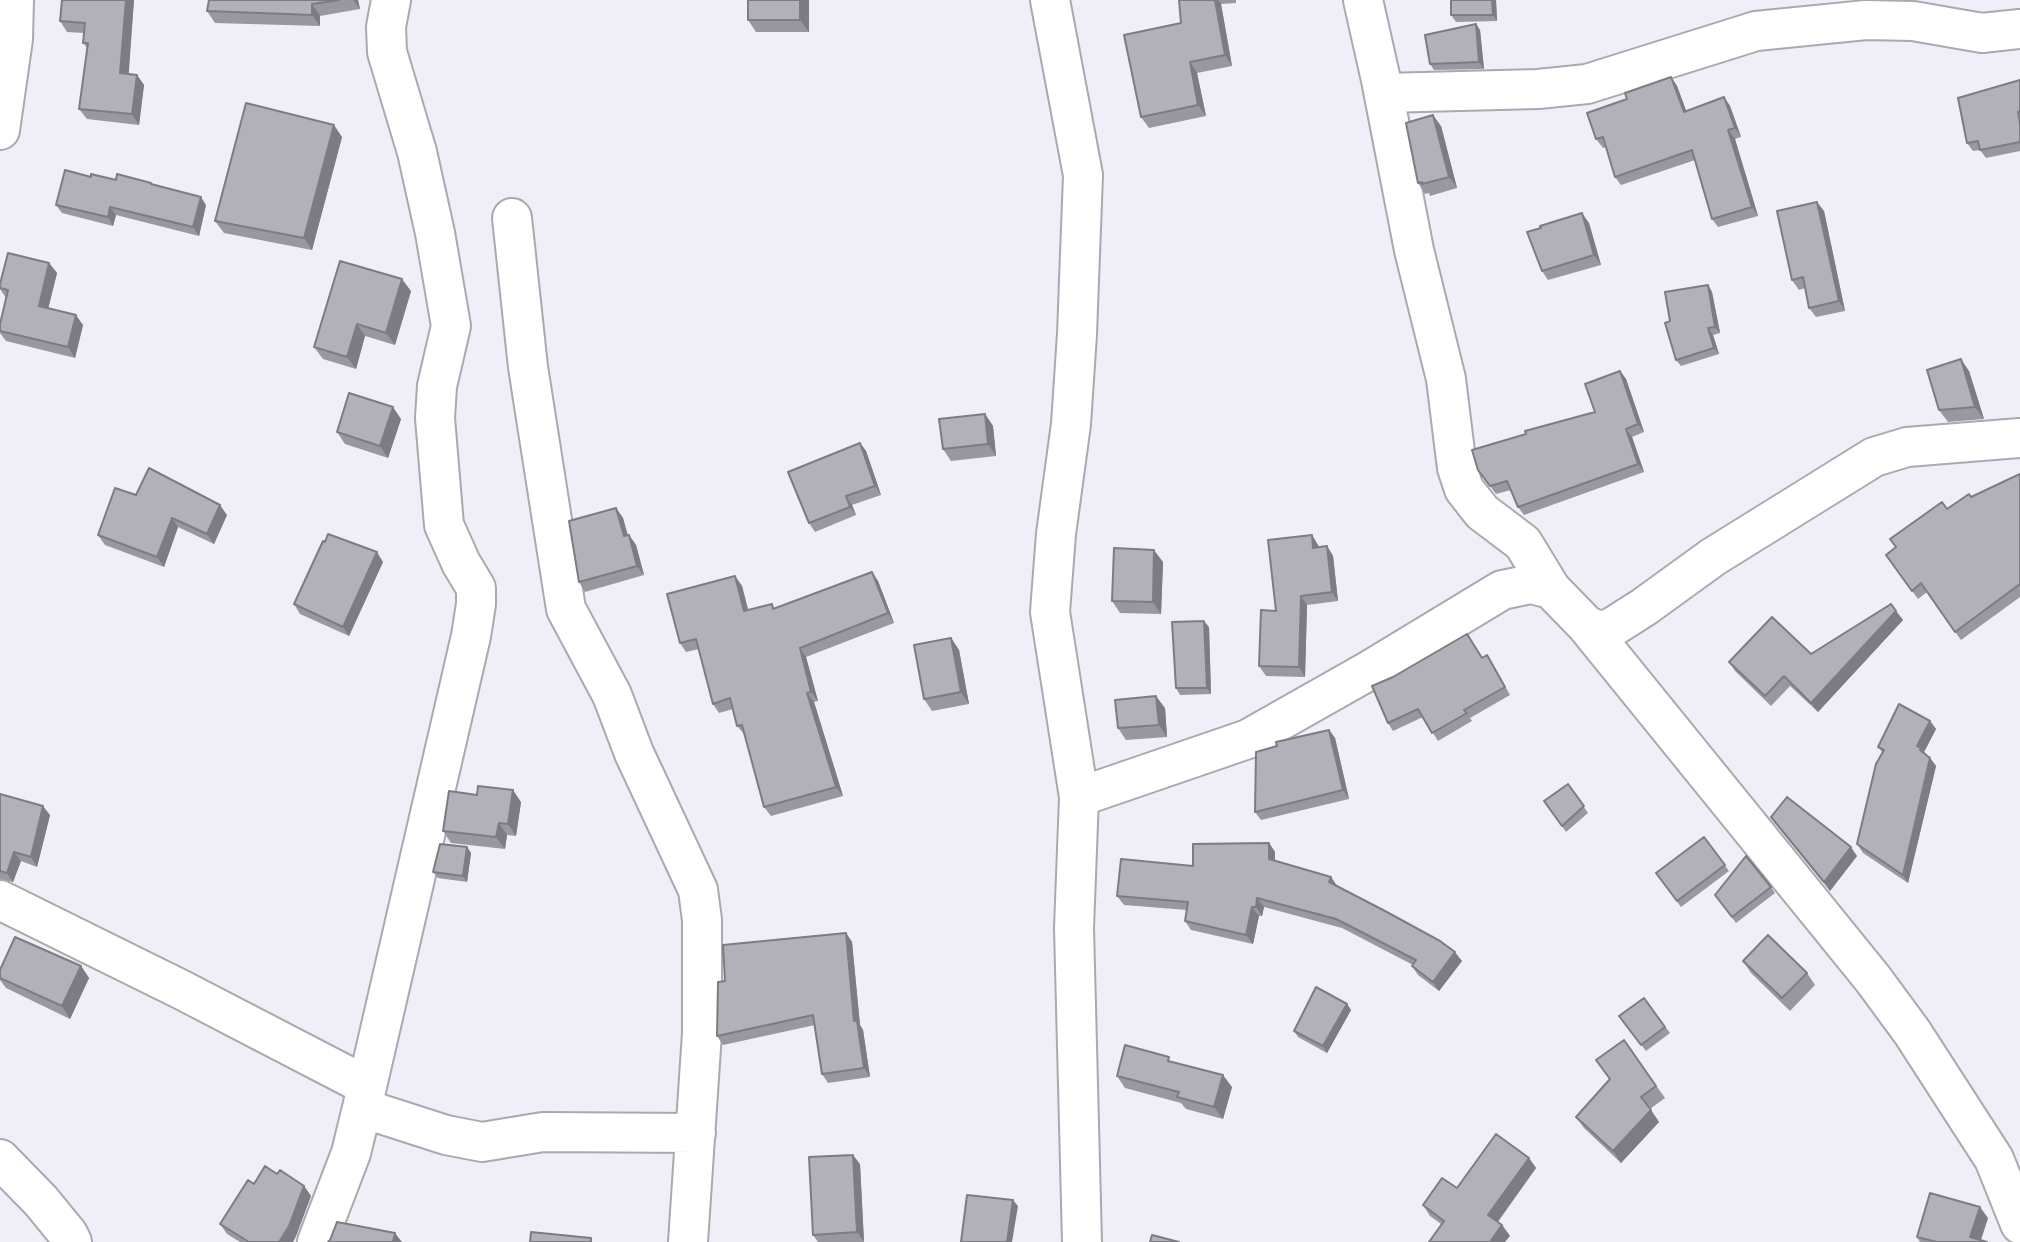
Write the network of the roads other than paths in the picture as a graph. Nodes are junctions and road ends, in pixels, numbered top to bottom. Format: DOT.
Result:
graph roads {
  1 [pos="14,0"];
  2 [pos="391,0"];
  3 [pos="1050,0"];
  4 [pos="1363,0"];
  5 [pos="2020,29"];
  6 [pos="1384,93"];
  7 [pos="0,130"];
  8 [pos="512,218"];
  9 [pos="2020,438"];
  10 [pos="1552,589"];
  11 [pos="1586,625"];
  12 [pos="1079,797"];
  13 [pos="0,900"];
  14 [pos="364,1097"];
  15 [pos="696,1133"];
  16 [pos="0,1159"];
  17 [pos="2020,1224"];
  18 [pos="72,1242"];
  19 [pos="317,1242"];
  20 [pos="688,1242"];
  21 [pos="1082,1242"];
  1 -- 7 [label="street"];
  2 -- 14 [label="street"];
  3 -- 12 [label="street"];
  4 -- 6 [label="street"];
  5 -- 6 [label="street"];
  6 -- 10 [label="street"];
  8 -- 15 [label="street"];
  9 -- 11 [label="street"];
  10 -- 11 [label="street"];
  10 -- 12 [label="street"];
  11 -- 17 [label="street"];
  12 -- 21 [label="street"];
  13 -- 14 [label="street"];
  14 -- 15 [label="street"];
  14 -- 19 [label="street"];
  15 -- 20 [label="street"];
  16 -- 18 [label="street"];
}
